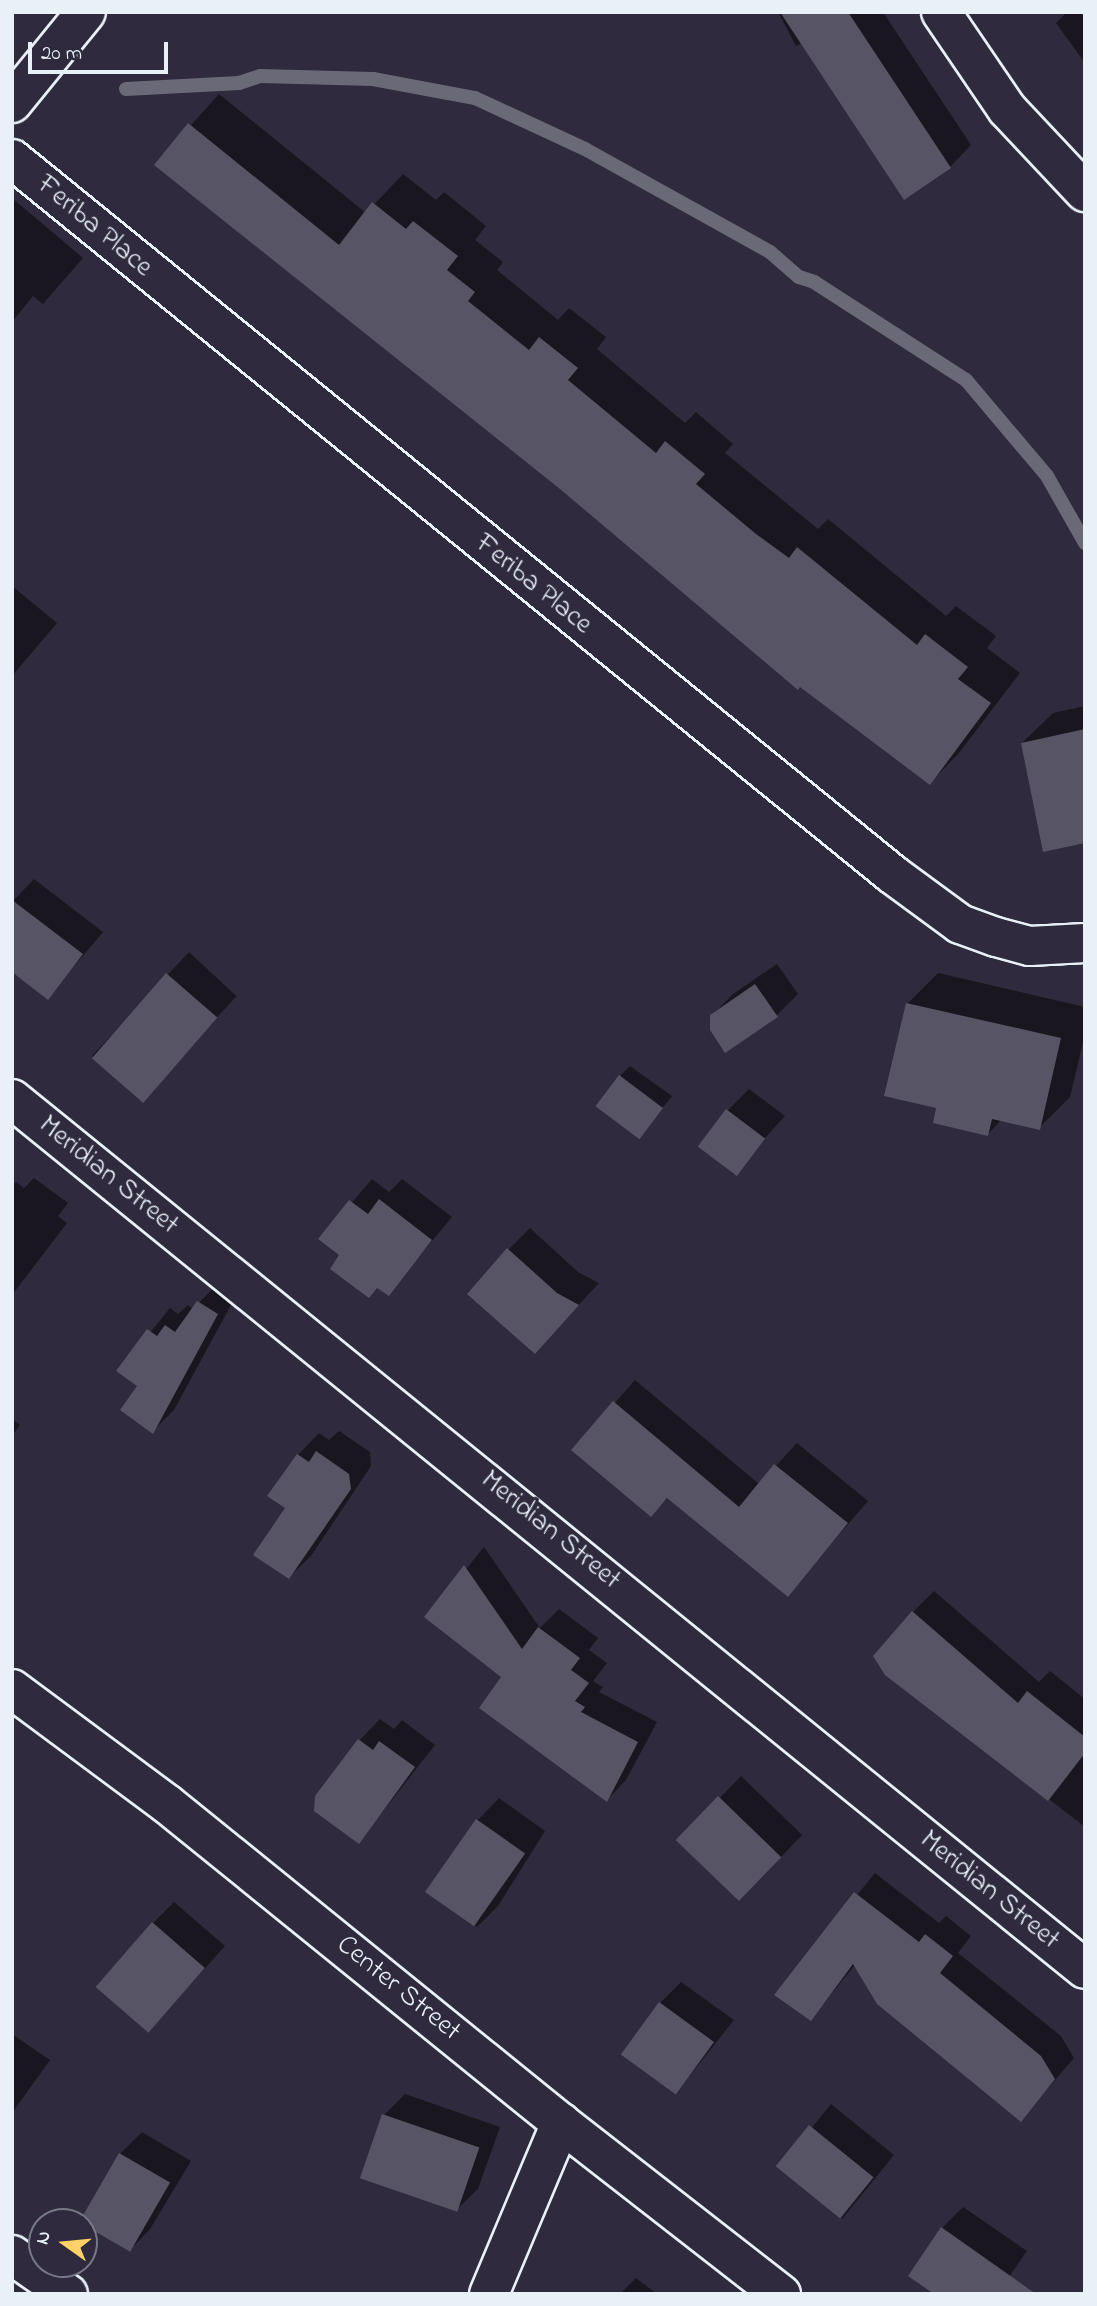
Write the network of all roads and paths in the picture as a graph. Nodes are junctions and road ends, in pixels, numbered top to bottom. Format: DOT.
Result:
graph roads {
  1 [pos="86,12"];
  2 [pos="942,12"];
  3 [pos="12,103"];
  4 [pos="12,159"];
  5 [pos="1085,192"];
  6 [pos="1085,943"];
  7 [pos="12,1099"];
  8 [pos="12,1689"];
  9 [pos="1085,1969"];
  10 [pos="561,2123"];
  11 [pos="12,2255"];
  12 [pos="68,2294"];
  13 [pos="489,2294"];
  14 [pos="781,2294"];
  1 -- 3 [label="street"];
  2 -- 5 [label="street"];
  4 -- 6 [label="street, Feriba Place"];
  7 -- 9 [label="street, Meridian Street"];
  8 -- 10 [label="street, Center Street"];
  10 -- 13 [label="street"];
  10 -- 14 [label="street, Center Street"];
  11 -- 12 [label="street"];
}
